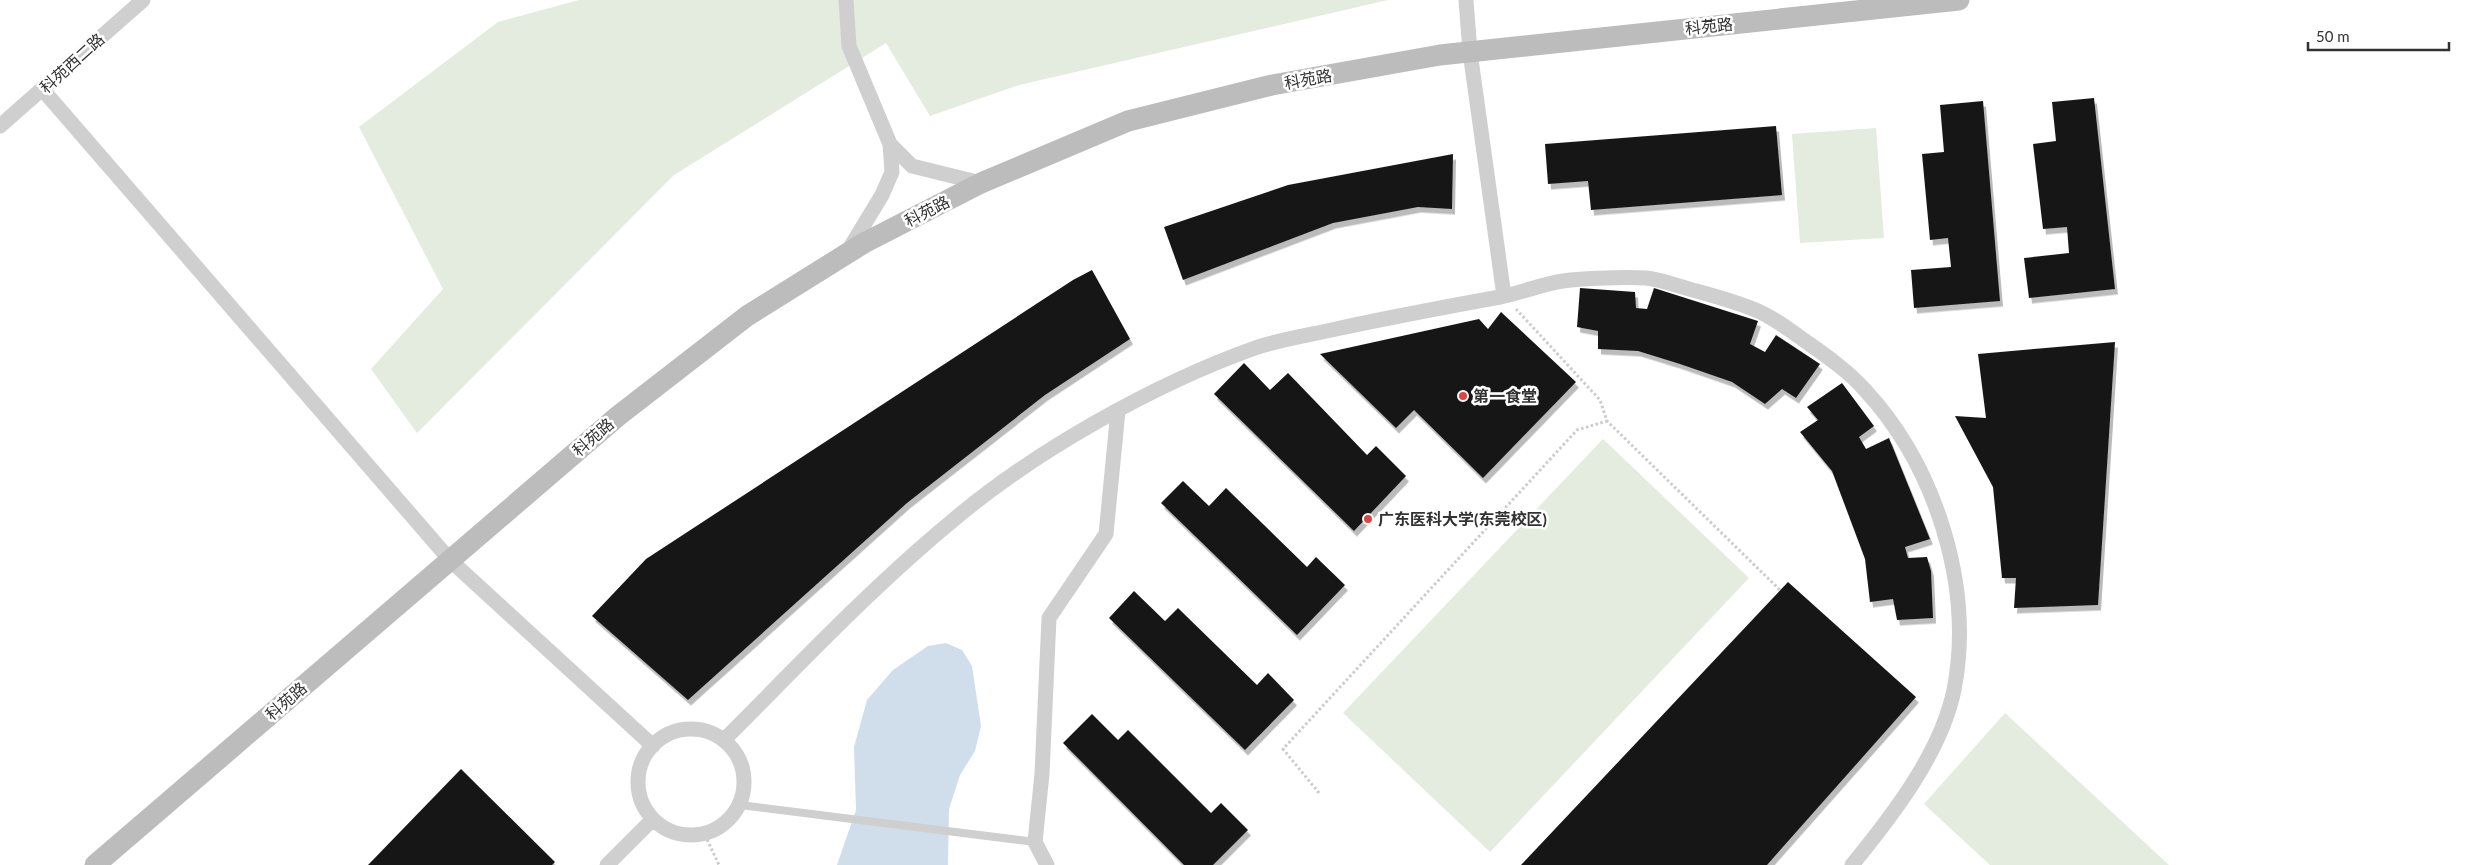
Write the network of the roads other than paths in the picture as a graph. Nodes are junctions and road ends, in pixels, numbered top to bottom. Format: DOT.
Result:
graph roads {
  1 [pos="143,0"];
  2 [pos="846,0"];
  3 [pos="1466,0"];
  4 [pos="1959,0"];
  5 [pos="1470,52"];
  6 [pos="43,90"];
  7 [pos="0,126"];
  8 [pos="890,144"];
  9 [pos="981,184"];
  10 [pos="845,255"];
  11 [pos="1504,296"];
  12 [pos="1118,411"];
  13 [pos="450,560"];
  14 [pos="724,740"];
  15 [pos="652,746"];
  16 [pos="740,805"];
  17 [pos="653,818"];
  18 [pos="1035,842"];
  19 [pos="95,865"];
  20 [pos="607,865"];
  21 [pos="1047,865"];
  22 [pos="1852,865"];
  1 -- 6 [label="street, 科苑西二路"];
  2 -- 8 [label="street"];
  3 -- 5 [label="street"];
  4 -- 5 [label="street, 科苑路"];
  5 -- 9 [label="street, 科苑路"];
  5 -- 11 [label="street"];
  6 -- 7 [label="street, 科苑西二路"];
  6 -- 13 [label="street"];
  8 -- 9 [label="street"];
  8 -- 10 [label="street"];
  9 -- 10 [label="street, 科苑路"];
  10 -- 13 [label="street, 科苑路"];
  11 -- 12 [label="street"];
  11 -- 22 [label="street"];
  12 -- 14 [label="street"];
  12 -- 18 [label="street"];
  13 -- 15 [label="street"];
  13 -- 19 [label="street, 科苑路"];
  14 -- 15 [label="street"];
  14 -- 16 [label="street"];
  15 -- 17 [label="street"];
  16 -- 17 [label="street"];
  16 -- 18 [label="lane"];
  17 -- 20 [label="street"];
  18 -- 21 [label="street"];
}
